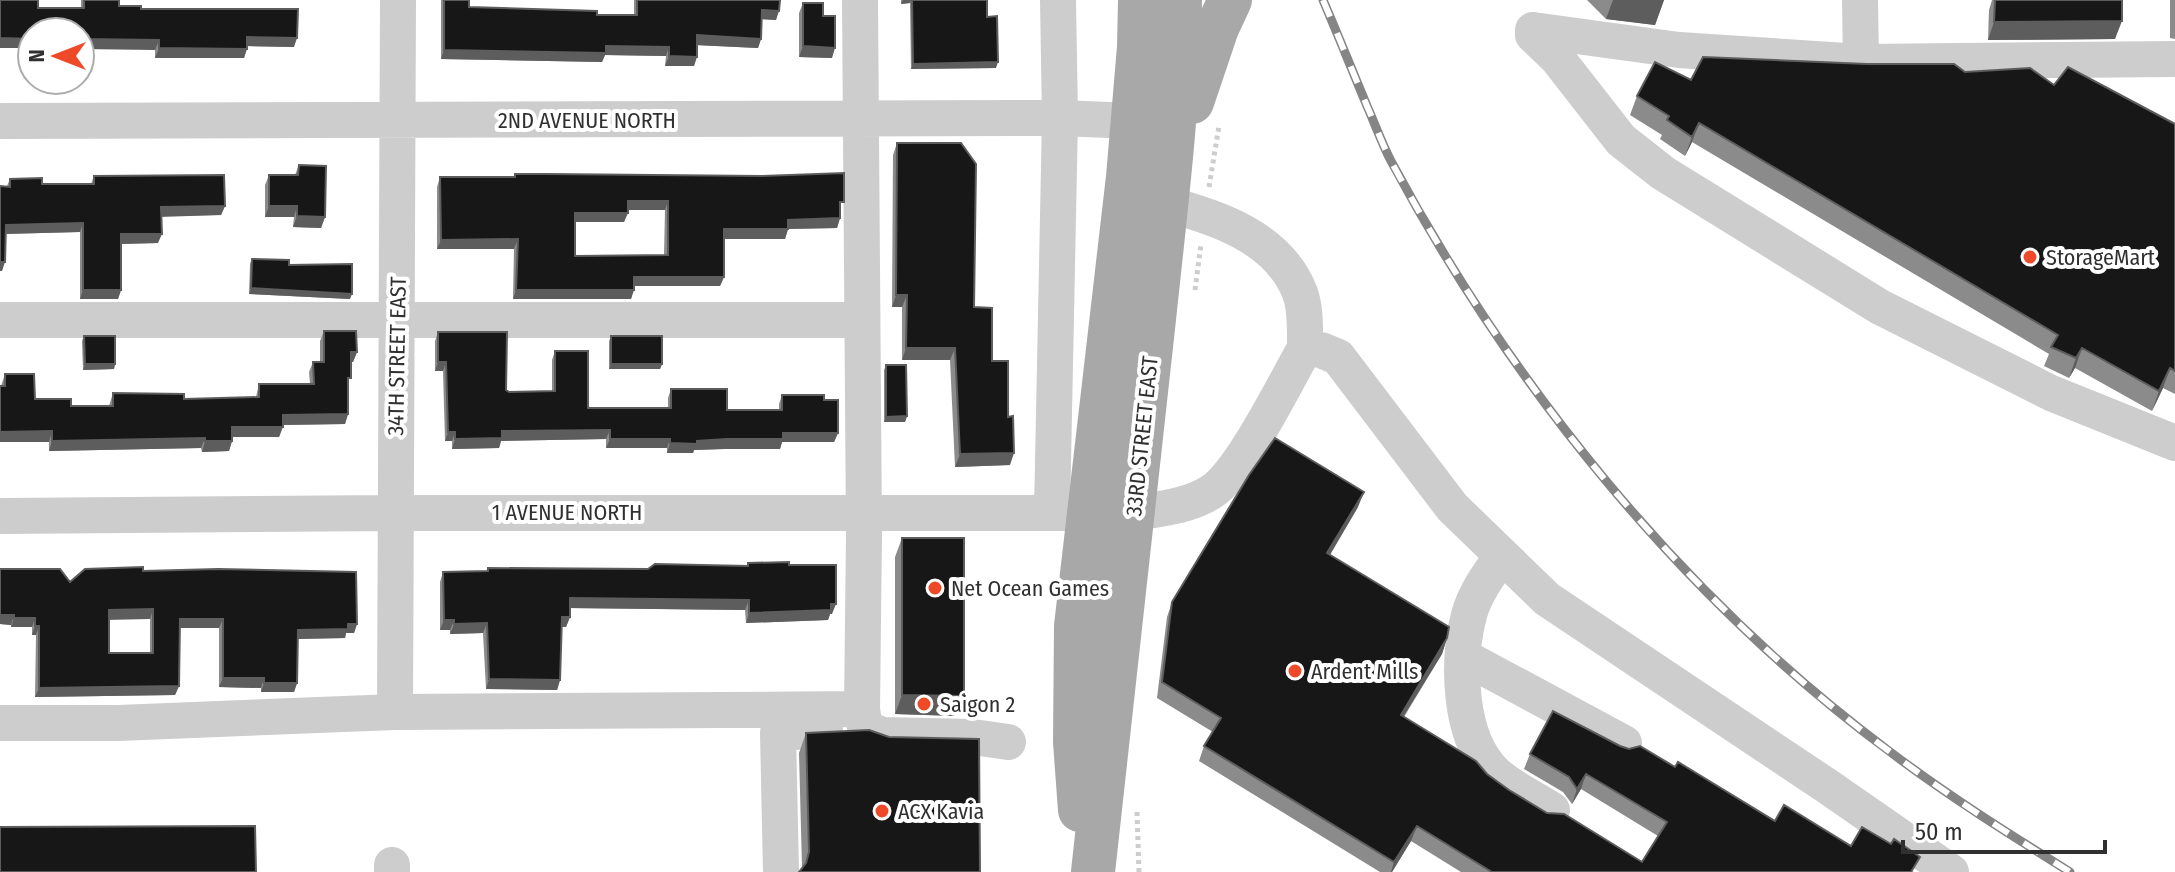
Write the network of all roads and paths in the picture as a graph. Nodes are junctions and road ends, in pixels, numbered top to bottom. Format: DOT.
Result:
graph roads {
  1 [pos="398,0"];
  2 [pos="860,0"];
  3 [pos="1058,0"];
  4 [pos="1140,0"];
  5 [pos="1180,0"];
  6 [pos="1230,0"];
  7 [pos="1860,0"];
  8 [pos="2175,59"];
  9 [pos="1861,62"];
  10 [pos="1060,118"];
  11 [pos="399,120"];
  12 [pos="859,120"];
  13 [pos="0,121"];
  14 [pos="1153,122"];
  15 [pos="1167,192"];
  16 [pos="0,320"];
  17 [pos="397,320"];
  18 [pos="861,320"];
  19 [pos="1305,348"];
  20 [pos="2175,443"];
  21 [pos="864,512"];
  22 [pos="1070,512"];
  23 [pos="395,513"];
  24 [pos="1134,513"];
  25 [pos="0,516"];
  26 [pos="1502,556"];
  27 [pos="1464,657"];
  28 [pos="395,712"];
  29 [pos="864,718"];
  30 [pos="0,723"];
  31 [pos="1008,742"];
  32 [pos="1624,743"];
  33 [pos="1552,810"];
  34 [pos="781,872"];
  35 [pos="1085,872"];
  36 [pos="1093,872"];
  37 [pos="1951,872"];
  1 -- 11 [label="street, 34TH STREET EAST"];
  2 -- 12 [label="street"];
  3 -- 10 [label="street, 33RD STREET EAST"];
  4 -- 14 [label="main road, 33RD STREET EAST"];
  5 -- 14 [label="main road, 33RD STREET EAST"];
  6 -- 15 [label="main road"];
  7 -- 9 [label="street"];
  8 -- 9 [label="street"];
  9 -- 20 [label="street"];
  10 -- 12 [label="street, 2ND AVENUE NORTH"];
  10 -- 14 [label="street, 2ND AVENUE NORTH"];
  10 -- 22 [label="street, 33RD STREET EAST"];
  11 -- 12 [label="street, 2ND AVENUE NORTH"];
  11 -- 13 [label="street, 2ND AVENUE NORTH"];
  11 -- 17 [label="street, 34TH STREET EAST"];
  12 -- 18 [label="street"];
  14 -- 15 [label="main road, 33RD STREET EAST"];
  14 -- 22 [label="main road, 33RD STREET EAST"];
  15 -- 19 [label="street"];
  15 -- 24 [label="main road, 33RD STREET EAST"];
  16 -- 17 [label="street"];
  17 -- 18 [label="street"];
  17 -- 23 [label="street, 34TH STREET EAST"];
  18 -- 21 [label="street"];
  19 -- 24 [label="street, 1 AVENUE NORTH"];
  19 -- 26 [label="street"];
  21 -- 22 [label="street, 1 AVENUE NORTH"];
  21 -- 23 [label="street, 1 AVENUE NORTH"];
  21 -- 29 [label="street"];
  22 -- 24 [label="street, 1 AVENUE NORTH"];
  22 -- 35 [label="main road, 33RD STREET EAST"];
  23 -- 25 [label="street, 1 AVENUE NORTH"];
  23 -- 28 [label="street, 34TH STREET EAST"];
  24 -- 36 [label="main road, 33RD STREET EAST"];
  26 -- 27 [label="street"];
  26 -- 37 [label="street"];
  27 -- 32 [label="street"];
  27 -- 33 [label="street"];
  28 -- 29 [label="street"];
  28 -- 30 [label="street"];
  29 -- 31 [label="street"];
  29 -- 34 [label="street"];
}
